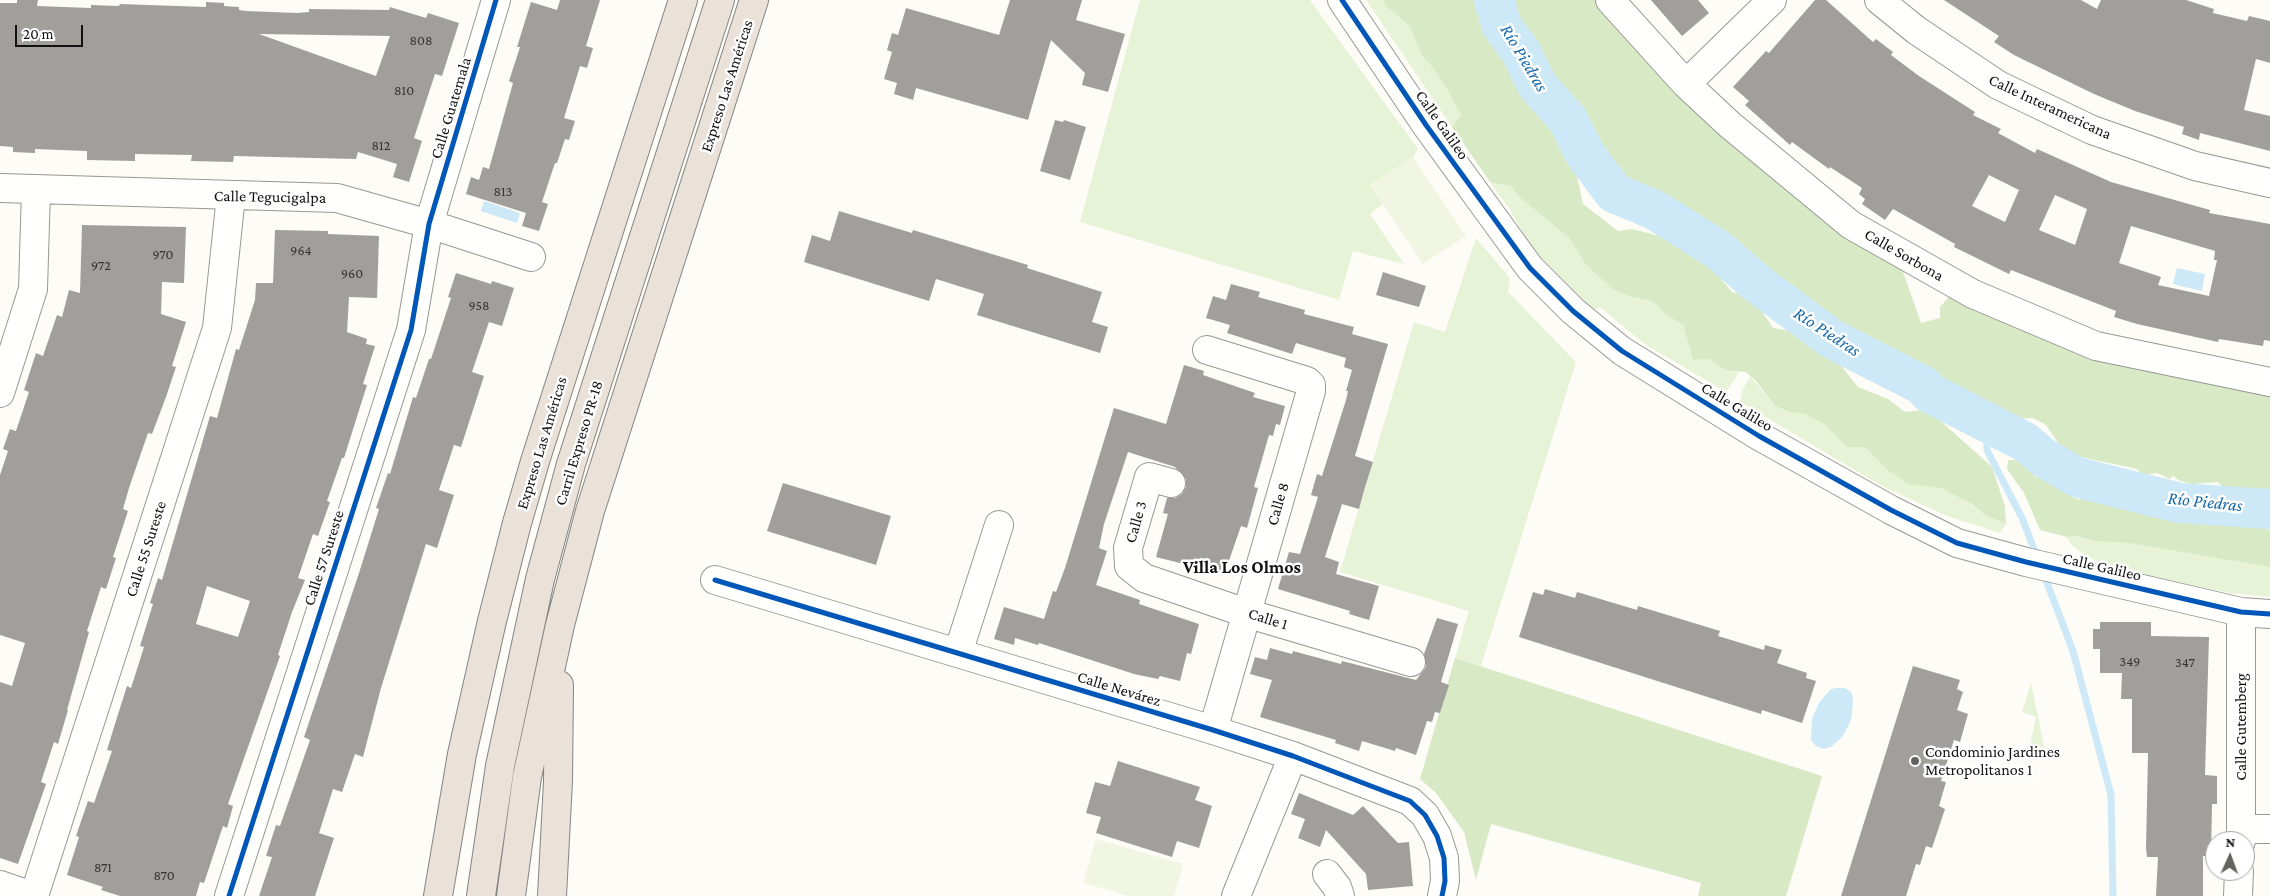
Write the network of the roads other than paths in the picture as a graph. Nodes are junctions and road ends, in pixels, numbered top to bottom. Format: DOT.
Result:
graph roads {
  1 [pos="683,0"];
  2 [pos="720,0"];
  3 [pos="754,0"];
  4 [pos="1342,0"];
  5 [pos="1610,0"];
  6 [pos="1772,0"];
  7 [pos="1879,0"];
  8 [pos="488,2"];
  9 [pos="1686,84"];
  10 [pos="2270,183"];
  11 [pos="0,188"];
  12 [pos="36,190"];
  13 [pos="231,196"];
  14 [pos="429,224"];
  15 [pos="531,257"];
  16 [pos="1207,350"];
  17 [pos="2270,382"];
  18 [pos="0,393"];
  19 [pos="1160,480"];
  20 [pos="999,525"];
  21 [pos="1129,566"];
  22 [pos="715,580"];
  23 [pos="2241,612"];
  24 [pos="1246,613"];
  25 [pos="2270,614"];
  26 [pos="560,625"];
  27 [pos="958,654"];
  28 [pos="1411,662"];
  29 [pos="1213,730"];
  30 [pos="1293,756"];
  31 [pos="2270,829"];
  32 [pos="2242,831"];
  33 [pos="2255,832"];
  34 [pos="2239,881"];
  35 [pos="0,885"];
  36 [pos="33,896"];
  37 [pos="229,896"];
  38 [pos="438,896"];
  39 [pos="480,896"];
  40 [pos="512,896"];
  41 [pos="552,896"];
  42 [pos="1236,896"];
  43 [pos="1442,896"];
  44 [pos="2238,896"];
  1 -- 38 [label="highway, Expreso Las Américas"];
  2 -- 39 [label="highway, Carril Expreso PR-18"];
  3 -- 26 [label="highway, Expreso Las Américas"];
  4 -- 23 [label="street, Calle Galileo"];
  5 -- 9 [label="street, Calle Sorbona"];
  6 -- 9 [label="street"];
  7 -- 10 [label="street, Calle Interamericana"];
  8 -- 14 [label="street, Calle Guatemala"];
  9 -- 17 [label="street, Calle Sorbona"];
  11 -- 12 [label="street, Calle Tegucigalpa"];
  12 -- 13 [label="street, Calle Tegucigalpa"];
  12 -- 18 [label="street"];
  13 -- 14 [label="street, Calle Tegucigalpa"];
  13 -- 36 [label="street, Calle 55 Sureste"];
  14 -- 15 [label="street, Calle Tegucigalpa"];
  14 -- 37 [label="street, Calle 57 Sureste"];
  16 -- 24 [label="street, Calle 8"];
  19 -- 21 [label="street, Calle 3"];
  20 -- 27 [label="street"];
  21 -- 24 [label="street, Calle 1"];
  22 -- 27 [label="street, Calle Nevárez"];
  23 -- 25 [label="street, Calle Galileo"];
  23 -- 32 [label="street, Calle Gutemberg"];
  24 -- 28 [label="street, Calle 1"];
  24 -- 29 [label="street, Calle 8"];
  26 -- 40 [label="highway, Expreso Las Américas"];
  26 -- 41 [label="highway"];
  27 -- 29 [label="street, Calle Nevárez"];
  29 -- 30 [label="street, Calle Nevárez"];
  30 -- 42 [label="street"];
  30 -- 43 [label="street, Calle Nevárez"];
  31 -- 33 [label="street"];
  34 -- 44 [label="street"];
  35 -- 36 [label="street"];
}
